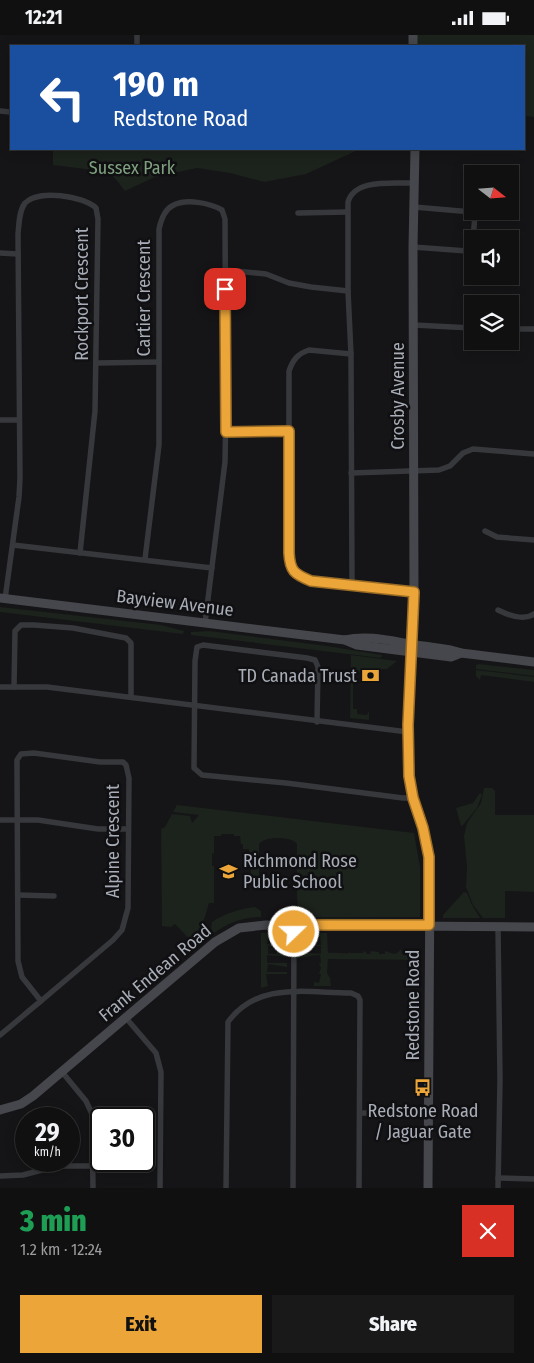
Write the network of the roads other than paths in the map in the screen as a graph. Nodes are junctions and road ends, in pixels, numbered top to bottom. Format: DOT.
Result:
graph roads {
  1 [pos="0,111"];
  2 [pos="10,112"];
  3 [pos="415,150"];
  4 [pos="414,183"];
  5 [pos="414,207"];
  6 [pos="347,212"];
  7 [pos="298,213"];
  8 [pos="473,230"];
  9 [pos="413,247"];
  10 [pos="464,251"];
  11 [pos="0,253"];
  12 [pos="18,254"];
  13 [pos="225,271"];
  14 [pos="348,291"];
  15 [pos="414,325"];
  16 [pos="464,328"];
  17 [pos="519,329"];
  18 [pos="534,329"];
  19 [pos="351,354"];
  20 [pos="97,363"];
  21 [pos="160,363"];
  22 [pos="0,420"];
  23 [pos="18,420"];
  24 [pos="289,431"];
  25 [pos="226,432"];
  26 [pos="534,454"];
  27 [pos="414,471"];
  28 [pos="351,473"];
  29 [pos="485,531"];
  30 [pos="534,540"];
  31 [pos="13,545"];
  32 [pos="80,553"];
  33 [pos="145,559"];
  34 [pos="212,569"];
  35 [pos="352,585"];
  36 [pos="414,592"];
  37 [pos="1,599"];
  38 [pos="498,610"];
  39 [pos="534,614"];
  40 [pos="206,623"];
  41 [pos="412,648"];
  42 [pos="534,662"];
  43 [pos="0,687"];
  44 [pos="14,687"];
  45 [pos="131,697"];
  46 [pos="196,706"];
  47 [pos="317,722"];
  48 [pos="408,732"];
  49 [pos="413,798"];
  50 [pos="0,820"];
  51 [pos="17,820"];
  52 [pos="128,829"];
  53 [pos="18,895"];
  54 [pos="54,896"];
  55 [pos="294,925"];
  56 [pos="429,925"];
  57 [pos="498,927"];
  58 [pos="534,927"];
  59 [pos="294,992"];
  60 [pos="41,1001"];
  61 [pos="126,1018"];
  62 [pos="0,1035"];
  63 [pos="62,1072"];
  64 [pos="0,1110"];
  65 [pos="90,1110"];
  66 [pos="360,1113"];
  67 [pos="428,1113"];
  68 [pos="90,1166"];
  69 [pos="94,1172"];
  70 [pos="0,1176"];
  71 [pos="498,1178"];
  72 [pos="534,1179"];
  73 [pos="93,1188"];
  74 [pos="160,1188"];
  75 [pos="226,1188"];
  76 [pos="293,1188"];
  77 [pos="359,1188"];
  78 [pos="428,1188"];
  79 [pos="498,1188"];
  1 -- 2 [label="street"];
  3 -- 4 [label="street, Crosby Avenue"];
  4 -- 5 [label="street, Crosby Avenue"];
  4 -- 6 [label="street"];
  5 -- 8 [label="street"];
  5 -- 9 [label="street, Crosby Avenue"];
  6 -- 7 [label="street"];
  6 -- 14 [label="street"];
  9 -- 10 [label="street"];
  9 -- 15 [label="street, Crosby Avenue"];
  11 -- 12 [label="street"];
  12 -- 20 [label="street, Rockport Crescent"];
  12 -- 23 [label="street, Rockport Crescent"];
  13 -- 14 [label="street"];
  13 -- 21 [label="street, Cartier Crescent"];
  13 -- 25 [label="street, Cartier Crescent"];
  14 -- 19 [label="street"];
  15 -- 16 [label="street"];
  15 -- 27 [label="street, Crosby Avenue"];
  17 -- 18 [label="street"];
  19 -- 24 [label="street"];
  19 -- 28 [label="street"];
  20 -- 21 [label="street"];
  20 -- 32 [label="street, Rockport Crescent"];
  21 -- 33 [label="street, Cartier Crescent"];
  22 -- 23 [label="street"];
  23 -- 31 [label="street, Rockport Crescent"];
  24 -- 25 [label="street"];
  24 -- 35 [label="street"];
  25 -- 34 [label="street, Cartier Crescent"];
  26 -- 27 [label="street"];
  27 -- 28 [label="street"];
  27 -- 36 [label="street, Crosby Avenue"];
  28 -- 35 [label="street"];
  29 -- 30 [label="street"];
  31 -- 32 [label="street"];
  31 -- 37 [label="street, Rockport Crescent"];
  32 -- 33 [label="street"];
  33 -- 34 [label="street"];
  34 -- 40 [label="street, Cartier Crescent"];
  35 -- 36 [label="street"];
  36 -- 41 [label="street, Crosby Avenue"];
  37 -- 40 [label="street, Bayview Avenue"];
  38 -- 39 [label="street"];
  40 -- 41 [label="street, Bayview Avenue"];
  41 -- 42 [label="street, Bayview Avenue"];
  41 -- 48 [label="street, Redstone Road"];
  43 -- 44 [label="street"];
  44 -- 45 [label="street"];
  44 -- 45 [label="street"];
  45 -- 46 [label="street"];
  46 -- 47 [label="street"];
  46 -- 47 [label="street"];
  46 -- 49 [label="street"];
  47 -- 48 [label="street"];
  48 -- 49 [label="street, Redstone Road"];
  49 -- 56 [label="street, Redstone Road"];
  50 -- 51 [label="street"];
  51 -- 52 [label="street"];
  51 -- 52 [label="street, Alpine Crescent"];
  51 -- 53 [label="street, Alpine Crescent"];
  52 -- 60 [label="street, Alpine Crescent"];
  53 -- 54 [label="street"];
  53 -- 60 [label="street, Alpine Crescent"];
  55 -- 56 [label="street, Frank Endean Road"];
  55 -- 59 [label="street"];
  55 -- 61 [label="street, Frank Endean Road"];
  56 -- 57 [label="street, Frank Endean Road"];
  56 -- 67 [label="street, Redstone Road"];
  57 -- 58 [label="street, Frank Endean Road"];
  57 -- 71 [label="street"];
  59 -- 66 [label="street"];
  59 -- 75 [label="street"];
  59 -- 76 [label="street"];
  60 -- 62 [label="street, Alpine Crescent"];
  61 -- 63 [label="street, Frank Endean Road"];
  61 -- 74 [label="street"];
  63 -- 64 [label="street, Frank Endean Road"];
  63 -- 65 [label="street"];
  66 -- 67 [label="street"];
  66 -- 77 [label="street"];
  67 -- 78 [label="street, Redstone Road"];
  68 -- 70 [label="street"];
  69 -- 73 [label="street"];
  71 -- 72 [label="street"];
  71 -- 79 [label="street"];
}
